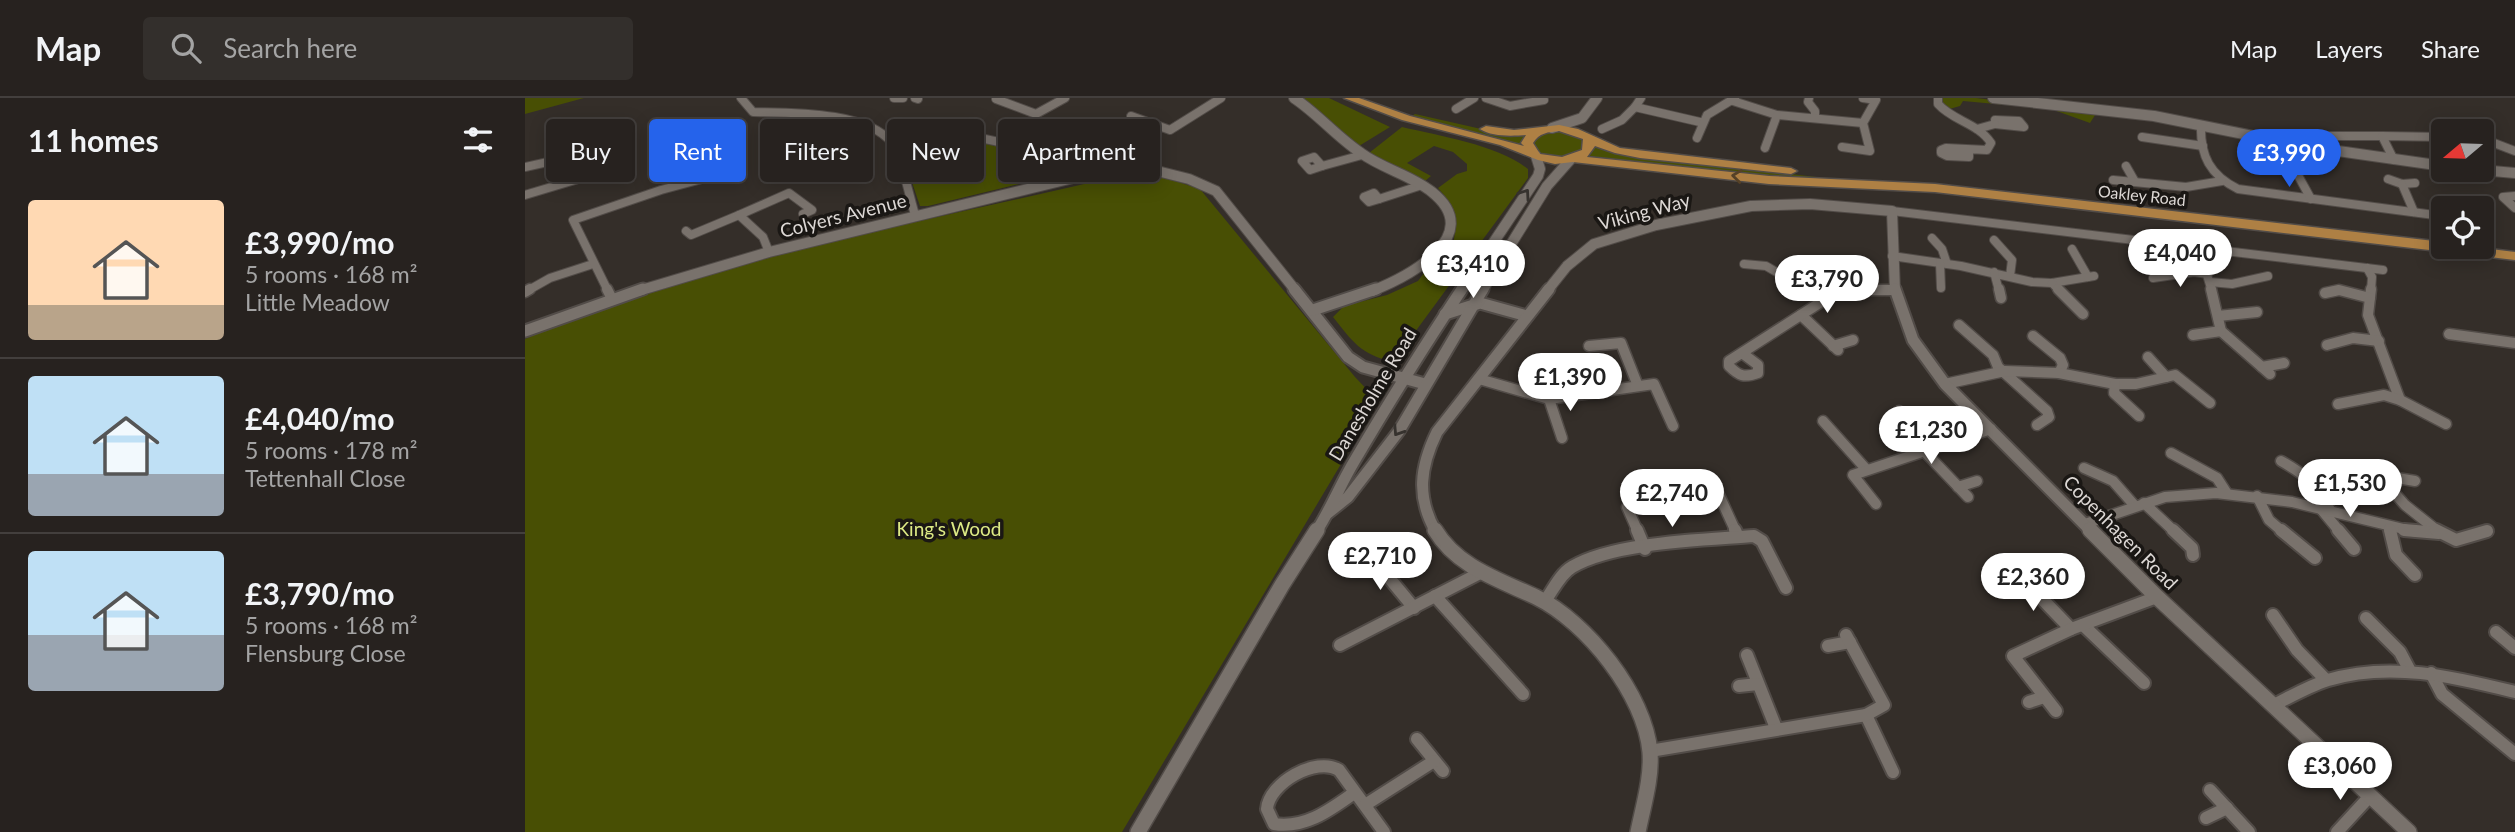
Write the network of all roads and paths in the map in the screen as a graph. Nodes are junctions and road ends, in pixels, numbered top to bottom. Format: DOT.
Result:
graph roads {
  1 [pos="741,98"];
  2 [pos="894,98"];
  3 [pos="903,98"];
  4 [pos="1065,98"];
  5 [pos="1221,98"];
  6 [pos="1294,98"];
  7 [pos="1349,98"];
  8 [pos="1371,98"];
  9 [pos="1475,98"];
  10 [pos="1486,98"];
  11 [pos="1597,98"];
  12 [pos="1641,98"];
  13 [pos="1809,98"];
  14 [pos="1863,98"];
  15 [pos="1938,98"];
  16 [pos="1993,98"];
  17 [pos="2110,98"];
  18 [pos="996,99"];
  19 [pos="1544,100"];
  20 [pos="1734,100"];
  21 [pos="2047,101"];
  22 [pos="1635,107"];
  23 [pos="1456,109"];
  24 [pos="2105,109"];
  25 [pos="1151,113"];
  26 [pos="1036,114"];
  27 [pos="1777,115"];
  28 [pos="1815,117"];
  29 [pos="1581,118"];
  30 [pos="1049,119"];
  31 [pos="1700,122"];
  32 [pos="1863,123"];
  33 [pos="1995,124"];
  34 [pos="2201,125"];
  35 [pos="1552,128"];
  36 [pos="1977,128"];
  37 [pos="1602,129"];
  38 [pos="1170,130"];
  39 [pos="1539,131"];
  40 [pos="2313,132"];
  41 [pos="1180,134"];
  42 [pos="887,136"];
  43 [pos="1585,136"];
  44 [pos="2139,136"];
  45 [pos="2382,136"];
  46 [pos="2431,137"];
  47 [pos="1697,138"];
  48 [pos="2494,142"];
  49 [pos="2203,146"];
  50 [pos="1842,147"];
  51 [pos="1765,148"];
  52 [pos="1969,151"];
  53 [pos="2511,152"];
  54 [pos="1534,154"];
  55 [pos="1362,155"];
  56 [pos="1572,159"];
  57 [pos="2394,160"];
  58 [pos="2281,163"];
  59 [pos="2431,165"];
  60 [pos="2126,166"];
  61 [pos="2312,166"];
  62 [pos="525,167"];
  63 [pos="1323,167"];
  64 [pos="2294,168"];
  65 [pos="2494,171"];
  66 [pos="2515,173"];
  67 [pos="2388,179"];
  68 [pos="2113,180"];
  69 [pos="2134,180"];
  70 [pos="2222,181"];
  71 [pos="687,182"];
  72 [pos="905,182"];
  73 [pos="2415,183"];
  74 [pos="1879,184"];
  75 [pos="2402,184"];
  76 [pos="1422,185"];
  77 [pos="801,188"];
  78 [pos="789,193"];
  79 [pos="2489,193"];
  80 [pos="525,195"];
  81 [pos="2503,195"];
  82 [pos="2515,195"];
  83 [pos="1379,199"];
  84 [pos="2311,200"];
  85 [pos="2515,208"];
  86 [pos="1892,211"];
  87 [pos="2414,212"];
  88 [pos="803,214"];
  89 [pos="2431,214"];
  90 [pos="739,215"];
  91 [pos="915,215"];
  92 [pos="691,236"];
  93 [pos="1932,238"];
  94 [pos="1994,240"];
  95 [pos="2431,244"];
  96 [pos="2198,247"];
  97 [pos="2072,249"];
  98 [pos="769,252"];
  99 [pos="2494,253"];
  100 [pos="1892,256"];
  101 [pos="2515,256"];
  102 [pos="1943,263"];
  103 [pos="593,264"];
  104 [pos="1744,264"];
  105 [pos="2367,268"];
  106 [pos="2383,270"];
  107 [pos="1994,272"];
  108 [pos="2010,276"];
  109 [pos="2268,276"];
  110 [pos="2153,278"];
  111 [pos="2209,278"];
  112 [pos="2052,283"];
  113 [pos="1485,287"];
  114 [pos="1941,288"];
  115 [pos="1459,290"];
  116 [pos="1895,290"];
  117 [pos="525,292"];
  118 [pos="2325,293"];
  119 [pos="2001,298"];
  120 [pos="2370,298"];
  121 [pos="612,299"];
  122 [pos="1823,299"];
  123 [pos="1541,300"];
  124 [pos="1473,304"];
  125 [pos="1313,310"];
  126 [pos="1499,311"];
  127 [pos="2257,312"];
  128 [pos="1444,314"];
  129 [pos="2083,314"];
  130 [pos="1801,315"];
  131 [pos="2218,316"];
  132 [pos="1525,319"];
  133 [pos="1464,321"];
  134 [pos="1959,325"];
  135 [pos="525,331"];
  136 [pos="2221,331"];
  137 [pos="2449,334"];
  138 [pos="2193,335"];
  139 [pos="1511,336"];
  140 [pos="2033,336"];
  141 [pos="1853,340"];
  142 [pos="2379,341"];
  143 [pos="2515,343"];
  144 [pos="2327,345"];
  145 [pos="1590,346"];
  146 [pos="1742,353"];
  147 [pos="2148,357"];
  148 [pos="2284,363"];
  149 [pos="2005,371"];
  150 [pos="2059,373"];
  151 [pos="2170,376"];
  152 [pos="1402,379"];
  153 [pos="1479,379"];
  154 [pos="1425,384"];
  155 [pos="1945,384"];
  156 [pos="2115,384"];
  157 [pos="1638,386"];
  158 [pos="1549,399"];
  159 [pos="2400,400"];
  160 [pos="2210,403"];
  161 [pos="2339,404"];
  162 [pos="1899,411"];
  163 [pos="2139,416"];
  164 [pos="1658,421"];
  165 [pos="2446,424"];
  166 [pos="2037,425"];
  167 [pos="1823,429"];
  168 [pos="1991,429"];
  169 [pos="1562,438"];
  170 [pos="1931,450"];
  171 [pos="2171,453"];
  172 [pos="2281,461"];
  173 [pos="2084,468"];
  174 [pos="1866,469"];
  175 [pos="1853,475"];
  176 [pos="1706,477"];
  177 [pos="1841,478"];
  178 [pos="1977,481"];
  179 [pos="2415,481"];
  180 [pos="1958,487"];
  181 [pos="2226,492"];
  182 [pos="2257,496"];
  183 [pos="1968,497"];
  184 [pos="1876,503"];
  185 [pos="2139,504"];
  186 [pos="1627,507"];
  187 [pos="2326,510"];
  188 [pos="1327,514"];
  189 [pos="2085,524"];
  190 [pos="2389,528"];
  191 [pos="2487,531"];
  192 [pos="2439,533"];
  193 [pos="1738,537"];
  194 [pos="1645,549"];
  195 [pos="2354,550"];
  196 [pos="2193,555"];
  197 [pos="1371,556"];
  198 [pos="2315,558"];
  199 [pos="1482,572"];
  200 [pos="2019,575"];
  201 [pos="2415,575"];
  202 [pos="2031,587"];
  203 [pos="1786,588"];
  204 [pos="2019,592"];
  205 [pos="1436,596"];
  206 [pos="2157,597"];
  207 [pos="1545,601"];
  208 [pos="1414,608"];
  209 [pos="2273,615"];
  210 [pos="2366,618"];
  211 [pos="2077,627"];
  212 [pos="2496,632"];
  213 [pos="1340,645"];
  214 [pos="1828,646"];
  215 [pos="2515,648"];
  216 [pos="1747,655"];
  217 [pos="2409,669"];
  218 [pos="2431,673"];
  219 [pos="2326,680"];
  220 [pos="2144,683"];
  221 [pos="1758,684"];
  222 [pos="1739,686"];
  223 [pos="2515,692"];
  224 [pos="1523,694"];
  225 [pos="2044,697"];
  226 [pos="2029,702"];
  227 [pos="2274,705"];
  228 [pos="2056,711"];
  229 [pos="1866,715"];
  230 [pos="1776,728"];
  231 [pos="1417,739"];
  232 [pos="1650,751"];
  233 [pos="2515,754"];
  234 [pos="1893,772"];
  235 [pos="2210,790"];
  236 [pos="1354,793"];
  237 [pos="2370,796"];
  238 [pos="1365,806"];
  239 [pos="2227,808"];
  240 [pos="2206,818"];
  241 [pos="1139,832"];
  242 [pos="1384,832"];
  243 [pos="1638,832"];
  244 [pos="2249,832"];
  245 [pos="2337,832"];
  246 [pos="2409,832"];
  1 -- 42 [label="street"];
  2 -- 3 [label="street"];
  4 -- 26 [label="street"];
  5 -- 38 [label="street"];
  6 -- 55 [label="street"];
  7 -- 54 [label="main road"];
  8 -- 39 [label="main road"];
  9 -- 23 [label="street"];
  10 -- 19 [label="street"];
  11 -- 29 [label="street"];
  12 -- 22 [label="street"];
  13 -- 28 [label="street"];
  14 -- 32 [label="street"];
  15 -- 36 [label="street"];
  16 -- 21 [label="street"];
  17 -- 24 [label="street"];
  18 -- 26 [label="street"];
  20 -- 27 [label="street"];
  20 -- 31 [label="street"];
  21 -- 24 [label="street"];
  22 -- 31 [label="street"];
  22 -- 37 [label="street"];
  24 -- 34 [label="street"];
  25 -- 38 [label="street"];
  26 -- 30 [label="street"];
  27 -- 28 [label="street"];
  27 -- 51 [label="street"];
  28 -- 32 [label="street"];
  29 -- 35 [label="street"];
  29 -- 43 [label="street"];
  31 -- 47 [label="street"];
  32 -- 50 [label="street"];
  33 -- 36 [label="street"];
  34 -- 49 [label="street"];
  34 -- 57 [label="street"];
  35 -- 39 [label="main road"];
  35 -- 43 [label="main road, Oakley Road"];
  36 -- 52 [label="street"];
  38 -- 41 [label="street"];
  39 -- 54 [label="main road"];
  40 -- 45 [label="street"];
  43 -- 56 [label="main road"];
  43 -- 74 [label="main road, Oakley Road"];
  44 -- 49 [label="street"];
  45 -- 46 [label="street"];
  45 -- 57 [label="street"];
  48 -- 53 [label="street"];
  49 -- 70 [label="street"];
  54 -- 56 [label="main road, Oakley Road"];
  115 -- 54 [label="street, Danesholme Road, one-way"];
  55 -- 63 [label="street"];
  55 -- 76 [label="street"];
  74 -- 56 [label="main road, Oakley Road, one-way"];
  56 -- 113 [label="street, Danesholme Road"];
  57 -- 59 [label="street"];
  58 -- 64 [label="street"];
  60 -- 69 [label="street"];
  61 -- 64 [label="street"];
  62 -- 80 [label="street"];
  64 -- 84 [label="street"];
  65 -- 66 [label="street"];
  67 -- 75 [label="street"];
  68 -- 69 [label="street"];
  69 -- 70 [label="street"];
  70 -- 84 [label="street"];
  71 -- 103 [label="street"];
  72 -- 91 [label="street"];
  73 -- 75 [label="street"];
  74 -- 95 [label="main road, Oakley Road"];
  75 -- 87 [label="street"];
  76 -- 83 [label="street"];
  76 -- 125 [label="street"];
  77 -- 78 [label="street"];
  78 -- 88 [label="street"];
  78 -- 90 [label="street"];
  79 -- 81 [label="street"];
  81 -- 82 [label="street"];
  81 -- 85 [label="street"];
  84 -- 87 [label="street"];
  86 -- 96 [label="street, Viking Way"];
  86 -- 100 [label="street, Copenhagen Road"];
  86 -- 123 [label="street, Viking Way"];
  87 -- 89 [label="street"];
  90 -- 92 [label="street"];
  90 -- 98 [label="street"];
  91 -- 98 [label="street, Colyers Avenue"];
  91 -- 125 [label="street, Colyers Avenue"];
  93 -- 102 [label="street"];
  94 -- 108 [label="street"];
  96 -- 105 [label="street, Viking Way"];
  96 -- 111 [label="street"];
  97 -- 112 [label="street"];
  98 -- 121 [label="street, Colyers Avenue"];
  99 -- 101 [label="main road, Oakley Road"];
  100 -- 102 [label="street"];
  100 -- 116 [label="street, Copenhagen Road"];
  102 -- 107 [label="street"];
  102 -- 114 [label="street"];
  103 -- 117 [label="street"];
  103 -- 121 [label="street"];
  104 -- 122 [label="street"];
  105 -- 106 [label="street, Viking Way"];
  105 -- 120 [label="street"];
  107 -- 108 [label="street"];
  107 -- 119 [label="street"];
  108 -- 112 [label="street"];
  109 -- 111 [label="street"];
  110 -- 111 [label="street"];
  111 -- 131 [label="street"];
  112 -- 129 [label="street"];
  113 -- 124 [label="street, Danesholme Road"];
  113 -- 126 [label="street"];
  115 -- 124 [label="street"];
  115 -- 128 [label="street, Danesholme Road"];
  116 -- 122 [label="street"];
  116 -- 155 [label="street, Copenhagen Road"];
  118 -- 120 [label="street"];
  120 -- 142 [label="street"];
  121 -- 135 [label="street, Colyers Avenue"];
  122 -- 130 [label="street"];
  123 -- 126 [label="street"];
  123 -- 132 [label="street, Viking Way"];
  124 -- 126 [label="street"];
  124 -- 128 [label="street"];
  124 -- 133 [label="street, Danesholme Road"];
  125 -- 152 [label="street, Colyers Avenue"];
  126 -- 132 [label="street"];
  126 -- 133 [label="street"];
  126 -- 139 [label="street"];
  127 -- 131 [label="street"];
  128 -- 152 [label="street, Danesholme Road"];
  130 -- 141 [label="street"];
  130 -- 146 [label="street"];
  131 -- 136 [label="street"];
  132 -- 139 [label="street, Viking Way"];
  133 -- 154 [label="street, Danesholme Road"];
  134 -- 149 [label="street"];
  136 -- 138 [label="street"];
  136 -- 148 [label="street"];
  137 -- 143 [label="street"];
  139 -- 153 [label="street, Viking Way"];
  140 -- 150 [label="street"];
  142 -- 144 [label="street"];
  142 -- 159 [label="street"];
  145 -- 157 [label="street"];
  147 -- 151 [label="street"];
  149 -- 150 [label="street"];
  149 -- 155 [label="street"];
  149 -- 166 [label="street"];
  150 -- 156 [label="street"];
  151 -- 156 [label="street"];
  151 -- 160 [label="street"];
  152 -- 154 [label="street, Colyers Avenue"];
  152 -- 188 [label="street, Danesholme Road"];
  153 -- 158 [label="street"];
  153 -- 199 [label="street, Viking Way"];
  154 -- 188 [label="street, Danesholme Road, one-way"];
  155 -- 168 [label="street, Copenhagen Road"];
  156 -- 163 [label="street"];
  157 -- 158 [label="street"];
  157 -- 164 [label="street"];
  158 -- 169 [label="street"];
  159 -- 161 [label="street"];
  159 -- 165 [label="street"];
  162 -- 170 [label="street"];
  167 -- 174 [label="street"];
  168 -- 170 [label="street"];
  168 -- 189 [label="street, Copenhagen Road"];
  170 -- 174 [label="street"];
  170 -- 180 [label="street"];
  171 -- 181 [label="street"];
  172 -- 187 [label="street"];
  173 -- 185 [label="street"];
  174 -- 175 [label="street"];
  175 -- 177 [label="street"];
  175 -- 184 [label="street"];
  176 -- 193 [label="street"];
  178 -- 180 [label="street"];
  179 -- 192 [label="street"];
  180 -- 183 [label="street"];
  181 -- 182 [label="street"];
  181 -- 185 [label="street"];
  182 -- 187 [label="street"];
  182 -- 198 [label="street"];
  185 -- 189 [label="street"];
  185 -- 196 [label="street"];
  186 -- 194 [label="street"];
  187 -- 190 [label="street"];
  187 -- 195 [label="street"];
  188 -- 241 [label="street, Danesholme Road"];
  189 -- 206 [label="street, Copenhagen Road"];
  190 -- 192 [label="street"];
  190 -- 201 [label="street"];
  191 -- 192 [label="street"];
  193 -- 194 [label="street"];
  193 -- 203 [label="street"];
  194 -- 207 [label="street"];
  197 -- 208 [label="street"];
  199 -- 205 [label="street"];
  199 -- 207 [label="street, Viking Way"];
  200 -- 202 [label="street"];
  202 -- 204 [label="street"];
  202 -- 211 [label="street"];
  205 -- 208 [label="street"];
  205 -- 224 [label="street"];
  206 -- 211 [label="street"];
  206 -- 227 [label="street, Copenhagen Road"];
  207 -- 232 [label="street, Viking Way"];
  208 -- 213 [label="street"];
  209 -- 219 [label="street"];
  210 -- 217 [label="street"];
  211 -- 220 [label="street"];
  211 -- 225 [label="street"];
  212 -- 215 [label="street"];
  214 -- 229 [label="street"];
  216 -- 221 [label="street"];
  217 -- 218 [label="street"];
  217 -- 219 [label="street"];
  218 -- 223 [label="street"];
  218 -- 233 [label="street"];
  219 -- 227 [label="street"];
  221 -- 222 [label="street"];
  221 -- 230 [label="street"];
  225 -- 226 [label="street"];
  225 -- 228 [label="street"];
  227 -- 237 [label="street, Copenhagen Road"];
  229 -- 230 [label="street"];
  229 -- 234 [label="street"];
  230 -- 232 [label="street"];
  231 -- 238 [label="street"];
  232 -- 243 [label="street, Viking Way"];
  235 -- 239 [label="street"];
  236 -- 236 [label="street"];
  236 -- 238 [label="street"];
  237 -- 245 [label="street"];
  237 -- 246 [label="street, Copenhagen Road"];
  238 -- 242 [label="street"];
  239 -- 240 [label="street"];
  239 -- 244 [label="street"];
}
